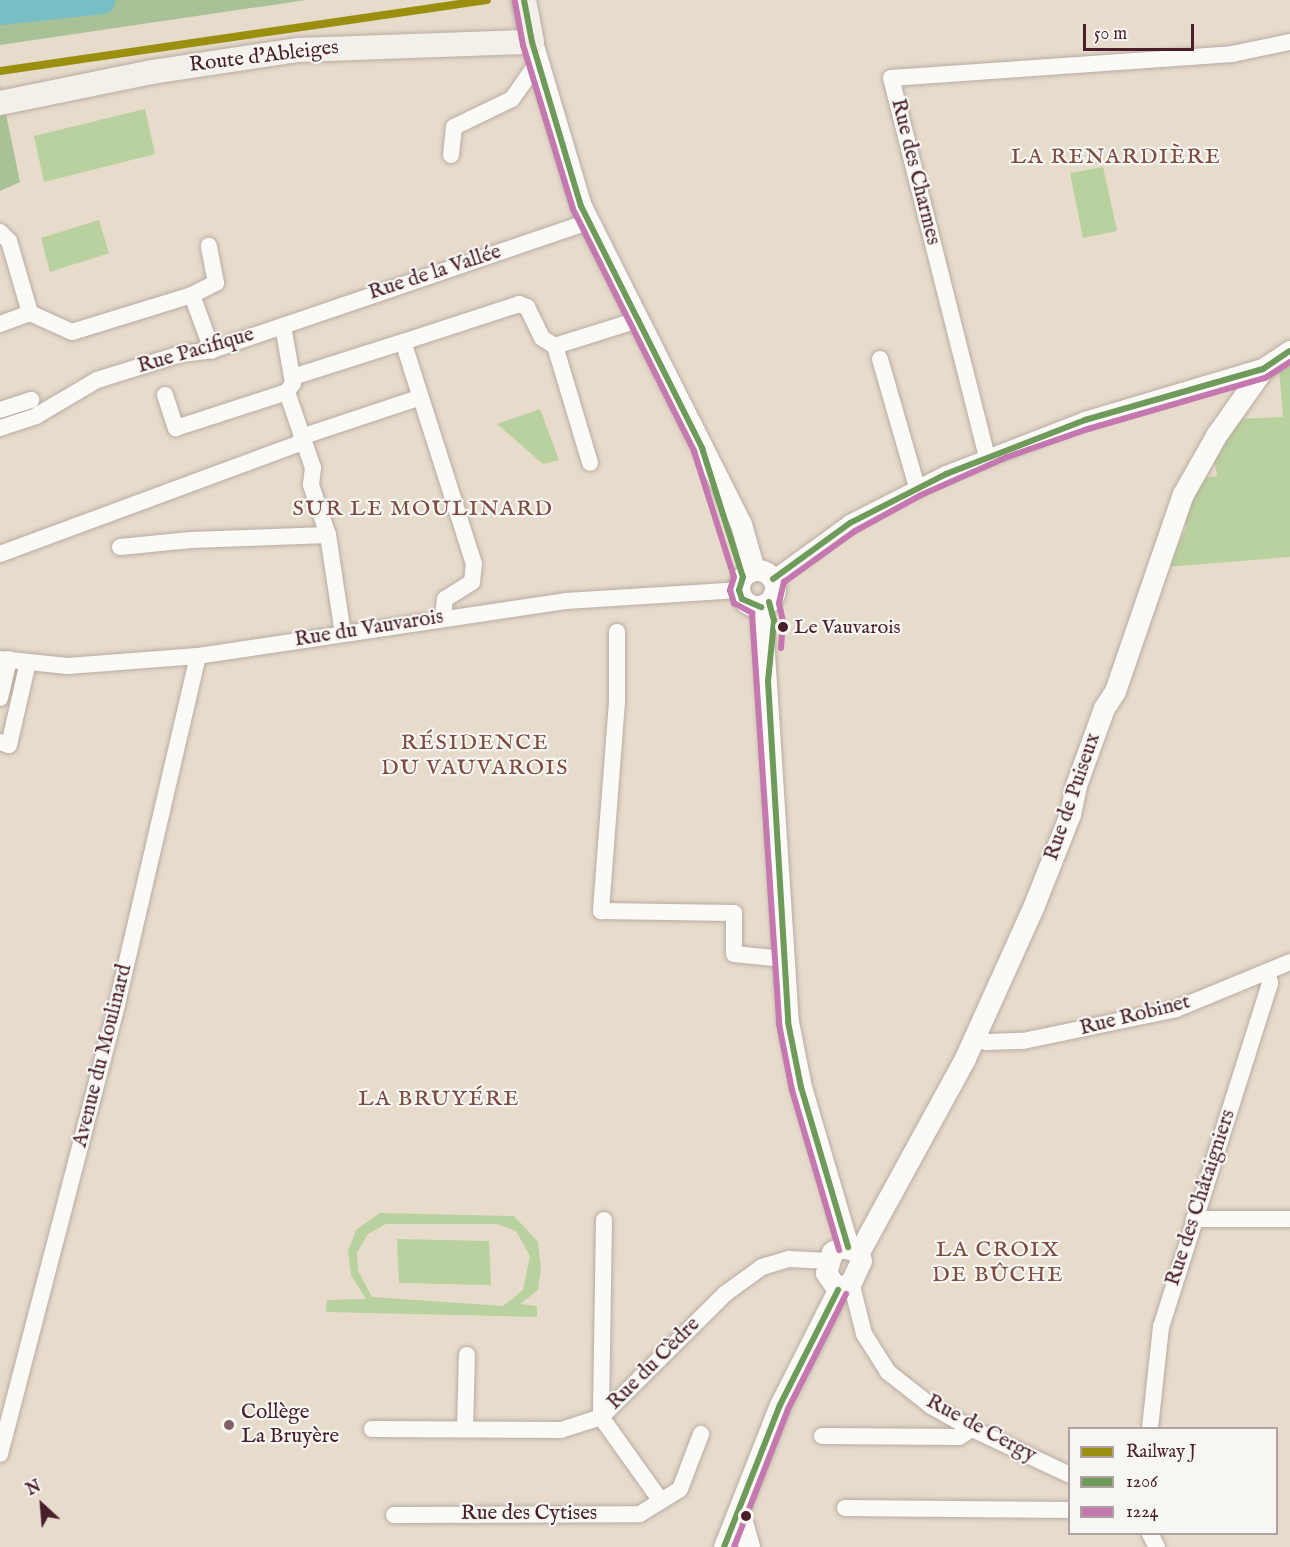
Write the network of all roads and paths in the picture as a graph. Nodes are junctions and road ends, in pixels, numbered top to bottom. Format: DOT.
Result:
graph roads {
  1 [pos="524,0"];
  2 [pos="1290,42"];
  3 [pos="535,52"];
  4 [pos="0,102"];
  5 [pos="451,154"];
  6 [pos="588,222"];
  7 [pos="0,231"];
  8 [pos="208,246"];
  9 [pos="192,295"];
  10 [pos="30,313"];
  11 [pos="638,320"];
  12 [pos="0,324"];
  13 [pos="283,326"];
  14 [pos="1290,341"];
  15 [pos="403,342"];
  16 [pos="555,346"];
  17 [pos="213,350"];
  18 [pos="1290,351"];
  19 [pos="880,359"];
  20 [pos="1263,369"];
  21 [pos="290,384"];
  22 [pos="165,395"];
  23 [pos="421,397"];
  24 [pos="31,399"];
  25 [pos="0,410"];
  26 [pos="0,428"];
  27 [pos="302,440"];
  28 [pos="987,457"];
  29 [pos="590,463"];
  30 [pos="917,487"];
  31 [pos="328,535"];
  32 [pos="120,547"];
  33 [pos="0,554"];
  34 [pos="754,570"];
  35 [pos="773,579"];
  36 [pos="739,590"];
  37 [pos="761,607"];
  38 [pos="443,617"];
  39 [pos="617,632"];
  40 [pos="343,634"];
  41 [pos="198,656"];
  42 [pos="5,659"];
  43 [pos="28,662"];
  44 [pos="0,698"];
  45 [pos="0,742"];
  46 [pos="784,959"];
  47 [pos="1290,962"];
  48 [pos="1267,972"];
  49 [pos="974,1038"];
  50 [pos="1194,1219"];
  51 [pos="1290,1219"];
  52 [pos="604,1220"];
  53 [pos="854,1250"];
  54 [pos="828,1261"];
  55 [pos="844,1286"];
  56 [pos="467,1354"];
  57 [pos="601,1417"];
  58 [pos="1150,1427"];
  59 [pos="372,1429"];
  60 [pos="465,1429"];
  61 [pos="972,1429"];
  62 [pos="701,1434"];
  63 [pos="822,1436"];
  64 [pos="0,1454"];
  65 [pos="1068,1474"];
  66 [pos="661,1501"];
  67 [pos="844,1508"];
  68 [pos="1068,1510"];
  69 [pos="394,1515"];
  70 [pos="740,1515"];
  71 [pos="724,1547"];
  72 [pos="748,1547"];
  1 -- 3 [label="main road"];
  2 -- 28 [label="street, Rue des Charmes"];
  3 -- 4 [label="main road, Route d'Ableiges"];
  3 -- 5 [label="street"];
  3 -- 6 [label="street"];
  6 -- 11 [label="street"];
  6 -- 13 [label="street, Rue de la Vallée"];
  7 -- 10 [label="street"];
  8 -- 9 [label="street"];
  9 -- 10 [label="street"];
  9 -- 17 [label="street"];
  10 -- 12 [label="street"];
  11 -- 16 [label="street"];
  11 -- 34 [label="street"];
  13 -- 17 [label="street, Rue Pacifique"];
  13 -- 21 [label="street, Rue Pacifique"];
  14 -- 20 [label="street"];
  15 -- 16 [label="street"];
  15 -- 21 [label="street"];
  15 -- 23 [label="street"];
  16 -- 29 [label="street"];
  17 -- 26 [label="street, Rue Pacifique"];
  18 -- 20 [label="street, Rue de Puiseux"];
  19 -- 30 [label="street"];
  20 -- 28 [label="street"];
  20 -- 49 [label="street, Rue de Puiseux"];
  21 -- 22 [label="street"];
  21 -- 27 [label="street, Rue Pacifique"];
  23 -- 27 [label="street"];
  23 -- 38 [label="street"];
  24 -- 25 [label="street"];
  27 -- 31 [label="street, Rue Pacifique"];
  27 -- 33 [label="street"];
  28 -- 30 [label="street"];
  30 -- 35 [label="street"];
  31 -- 32 [label="street"];
  31 -- 40 [label="street, Rue Pacifique"];
  34 -- 35 [label="street"];
  34 -- 36 [label="street"];
  35 -- 37 [label="street"];
  36 -- 37 [label="street"];
  36 -- 38 [label="street, Rue du Vauvarois"];
  37 -- 46 [label="street"];
  38 -- 40 [label="street, Rue du Vauvarois"];
  39 -- 46 [label="street"];
  40 -- 41 [label="street, Rue du Vauvarois"];
  41 -- 43 [label="street, Rue du Vauvarois"];
  41 -- 64 [label="street, Avenue du Moulinard"];
  42 -- 43 [label="street, Rue du Vauvarois"];
  42 -- 44 [label="street"];
  43 -- 45 [label="street"];
  46 -- 53 [label="street"];
  47 -- 48 [label="street, Rue Robinet"];
  48 -- 49 [label="street, Rue Robinet"];
  48 -- 50 [label="street, Rue des Châtaigniers"];
  49 -- 53 [label="street, Rue de Puiseux"];
  50 -- 51 [label="street"];
  50 -- 58 [label="street, Rue des Châtaigniers"];
  52 -- 57 [label="street"];
  53 -- 54 [label="street"];
  53 -- 55 [label="street"];
  54 -- 55 [label="street"];
  54 -- 57 [label="street, Rue du Cèdre"];
  55 -- 61 [label="street, Rue de Cergy"];
  55 -- 70 [label="street"];
  56 -- 60 [label="street"];
  57 -- 60 [label="street, Rue du Cèdre"];
  57 -- 66 [label="street"];
  59 -- 60 [label="street, Rue du Cèdre"];
  61 -- 63 [label="street"];
  61 -- 65 [label="street, Rue de Cergy"];
  62 -- 66 [label="street, Rue des Cytises"];
  66 -- 69 [label="street, Rue des Cytises"];
  67 -- 68 [label="street"];
  70 -- 71 [label="street"];
  70 -- 72 [label="street"];
}
